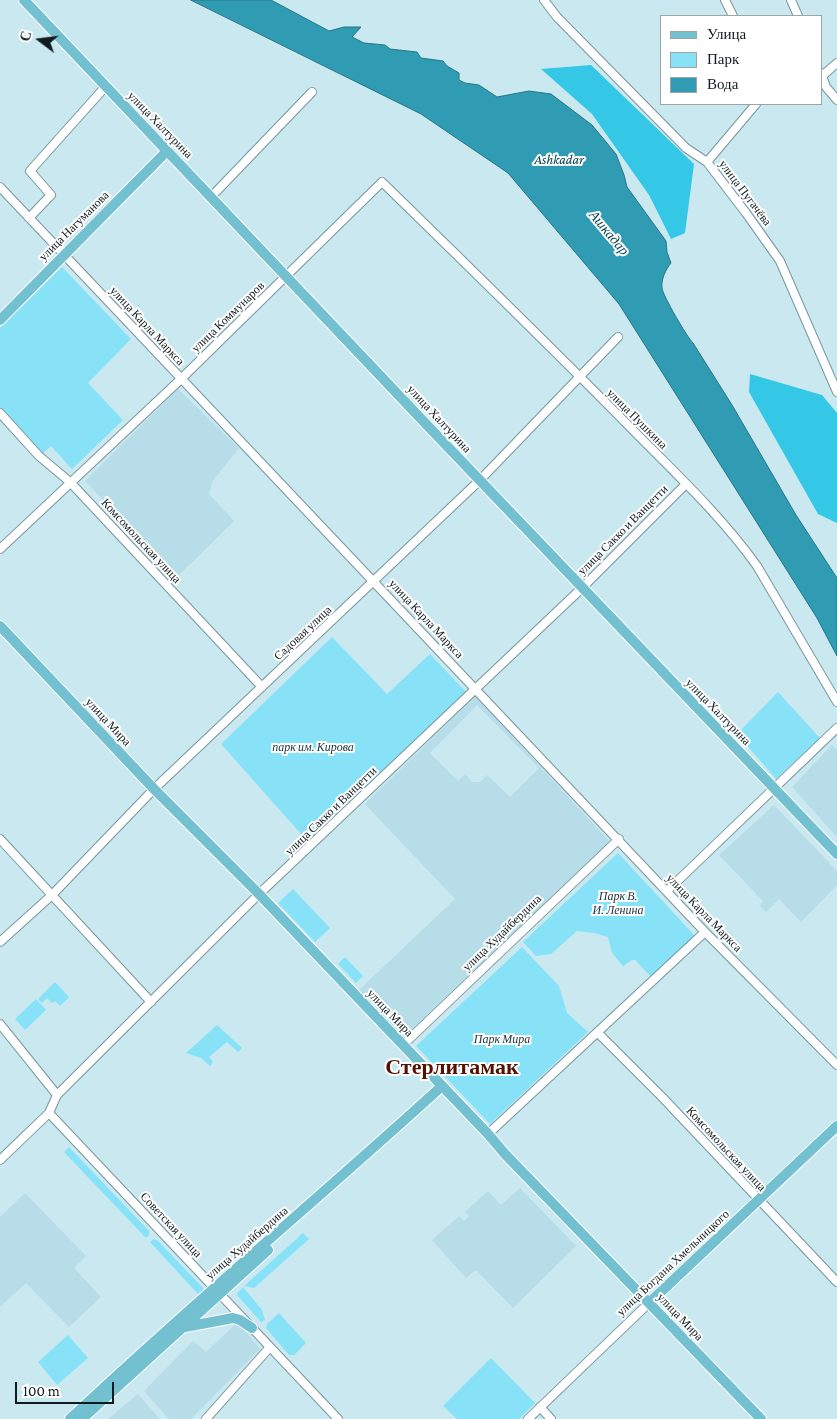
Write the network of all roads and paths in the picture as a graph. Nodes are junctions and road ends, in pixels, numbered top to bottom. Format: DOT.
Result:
graph roads {
  1 [pos="24,0"];
  2 [pos="544,0"];
  3 [pos="725,0"];
  4 [pos="794,2"];
  5 [pos="732,15"];
  6 [pos="798,15"];
  7 [pos="837,63"];
  8 [pos="822,74"];
  9 [pos="106,86"];
  10 [pos="823,87"];
  11 [pos="312,92"];
  12 [pos="837,100"];
  13 [pos="755,105"];
  14 [pos="167,151"];
  15 [pos="707,162"];
  16 [pos="382,182"];
  17 [pos="2,192"];
  18 [pos="211,197"];
  19 [pos="29,218"];
  20 [pos="64,254"];
  21 [pos="286,277"];
  22 [pos="0,320"];
  23 [pos="618,337"];
  24 [pos="580,377"];
  25 [pos="181,379"];
  26 [pos="837,392"];
  27 [pos="0,413"];
  28 [pos="480,480"];
  29 [pos="70,482"];
  30 [pos="686,484"];
  31 [pos="0,549"];
  32 [pos="375,582"];
  33 [pos="582,588"];
  34 [pos="0,626"];
  35 [pos="262,687"];
  36 [pos="475,688"];
  37 [pos="837,702"];
  38 [pos="837,728"];
  39 [pos="775,788"];
  40 [pos="154,789"];
  41 [pos="0,839"];
  42 [pos="619,840"];
  43 [pos="837,854"];
  44 [pos="667,891"];
  45 [pos="52,894"];
  46 [pos="259,894"];
  47 [pos="705,932"];
  48 [pos="0,942"];
  49 [pos="151,1002"];
  50 [pos="0,1024"];
  51 [pos="598,1033"];
  52 [pos="403,1045"];
  53 [pos="837,1065"];
  54 [pos="443,1088"];
  55 [pos="57,1095"];
  56 [pos="49,1113"];
  57 [pos="837,1126"];
  58 [pos="488,1134"];
  59 [pos="0,1160"];
  60 [pos="759,1200"];
  61 [pos="837,1282"];
  62 [pos="217,1291"];
  63 [pos="649,1303"];
  64 [pos="184,1327"];
  65 [pos="252,1328"];
  66 [pos="270,1347"];
  67 [pos="540,1407"];
  68 [pos="70,1419"];
  69 [pos="82,1419"];
  70 [pos="205,1419"];
  71 [pos="338,1419"];
  72 [pos="528,1419"];
  73 [pos="552,1419"];
  74 [pos="761,1419"];
  1 -- 9 [label="main road, улица Халтурина"];
  2 -- 15 [label="street, улица Пугачёва"];
  3 -- 5 [label="street"];
  4 -- 6 [label="street"];
  7 -- 8 [label="street"];
  9 -- 14 [label="main road, улица Халтурина"];
  9 -- 19 [label="street"];
  10 -- 12 [label="street"];
  11 -- 18 [label="street"];
  13 -- 15 [label="street"];
  14 -- 18 [label="main road, улица Халтурина"];
  14 -- 20 [label="main road, улица Нагуманова"];
  15 -- 26 [label="street, улица Пугачёва"];
  16 -- 21 [label="street, улица Коммунаров"];
  16 -- 24 [label="street, улица Пушкина"];
  17 -- 19 [label="street, улица Карла Маркса"];
  18 -- 21 [label="main road, улица Халтурина"];
  19 -- 20 [label="street, улица Карла Маркса"];
  20 -- 22 [label="main road, улица Нагуманова"];
  20 -- 25 [label="street, улица Карла Маркса"];
  21 -- 25 [label="street, улица Коммунаров"];
  21 -- 28 [label="main road, улица Халтурина"];
  23 -- 24 [label="street, Садовая улица"];
  24 -- 28 [label="street, Садовая улица"];
  24 -- 30 [label="street, улица Пушкина"];
  25 -- 29 [label="street, улица Коммунаров"];
  25 -- 32 [label="street, улица Карла Маркса"];
  27 -- 29 [label="street, Комсомольская улица"];
  28 -- 32 [label="street, Садовая улица"];
  28 -- 33 [label="main road, улица Халтурина"];
  29 -- 31 [label="street, улица Коммунаров"];
  29 -- 35 [label="street, Комсомольская улица"];
  30 -- 33 [label="street, улица Сакко и Ванцетти"];
  30 -- 37 [label="street, улица Пушкина"];
  32 -- 35 [label="street, Садовая улица"];
  32 -- 36 [label="street, улица Карла Маркса"];
  33 -- 36 [label="street, улица Сакко и Ванцетти"];
  33 -- 39 [label="main road, улица Халтурина"];
  34 -- 40 [label="main road, улица Мира"];
  35 -- 40 [label="street, Садовая улица"];
  36 -- 42 [label="street, улица Карла Маркса"];
  36 -- 46 [label="street, улица Сакко и Ванцетти"];
  38 -- 39 [label="street"];
  39 -- 43 [label="main road, улица Халтурина"];
  39 -- 44 [label="street"];
  40 -- 45 [label="street, Садовая улица"];
  40 -- 46 [label="main road, улица Мира"];
  41 -- 45 [label="street"];
  42 -- 44 [label="street, улица Карла Маркса"];
  42 -- 52 [label="street, улица Худайбердина"];
  44 -- 47 [label="street, улица Карла Маркса"];
  45 -- 48 [label="street, Садовая улица"];
  45 -- 49 [label="street"];
  46 -- 49 [label="street, улица Сакко и Ванцетти"];
  46 -- 52 [label="main road, улица Мира"];
  47 -- 51 [label="street"];
  47 -- 53 [label="street, улица Карла Маркса"];
  49 -- 55 [label="street, улица Сакко и Ванцетти"];
  50 -- 55 [label="street"];
  51 -- 58 [label="street"];
  51 -- 60 [label="street, Комсомольская улица"];
  52 -- 54 [label="main road, улица Мира"];
  54 -- 58 [label="main road, улица Мира"];
  54 -- 62 [label="main road, улица Худайбердина"];
  55 -- 56 [label="street, улица Сакко и Ванцетти"];
  56 -- 59 [label="street, улица Сакко и Ванцетти"];
  56 -- 62 [label="street, Советская улица"];
  57 -- 60 [label="main road, улица Богдана Хмельницкого"];
  58 -- 63 [label="main road, улица Мира"];
  60 -- 61 [label="street, Комсомольская улица"];
  60 -- 63 [label="main road, улица Богдана Хмельницкого"];
  62 -- 64 [label="main road, улица Худайбердина"];
  62 -- 65 [label="street, Советская улица"];
  62 -- 68 [label="main road, улица Худайбердина"];
  63 -- 67 [label="street, улица Богдана Хмельницкого"];
  63 -- 74 [label="main road, улица Мира"];
  64 -- 65 [label="main road"];
  64 -- 69 [label="main road, улица Худайбердина"];
  65 -- 66 [label="street, Советская улица"];
  66 -- 70 [label="street"];
  66 -- 71 [label="street, Советская улица"];
  67 -- 72 [label="street, улица Богдана Хмельницкого"];
  67 -- 73 [label="street"];
}
